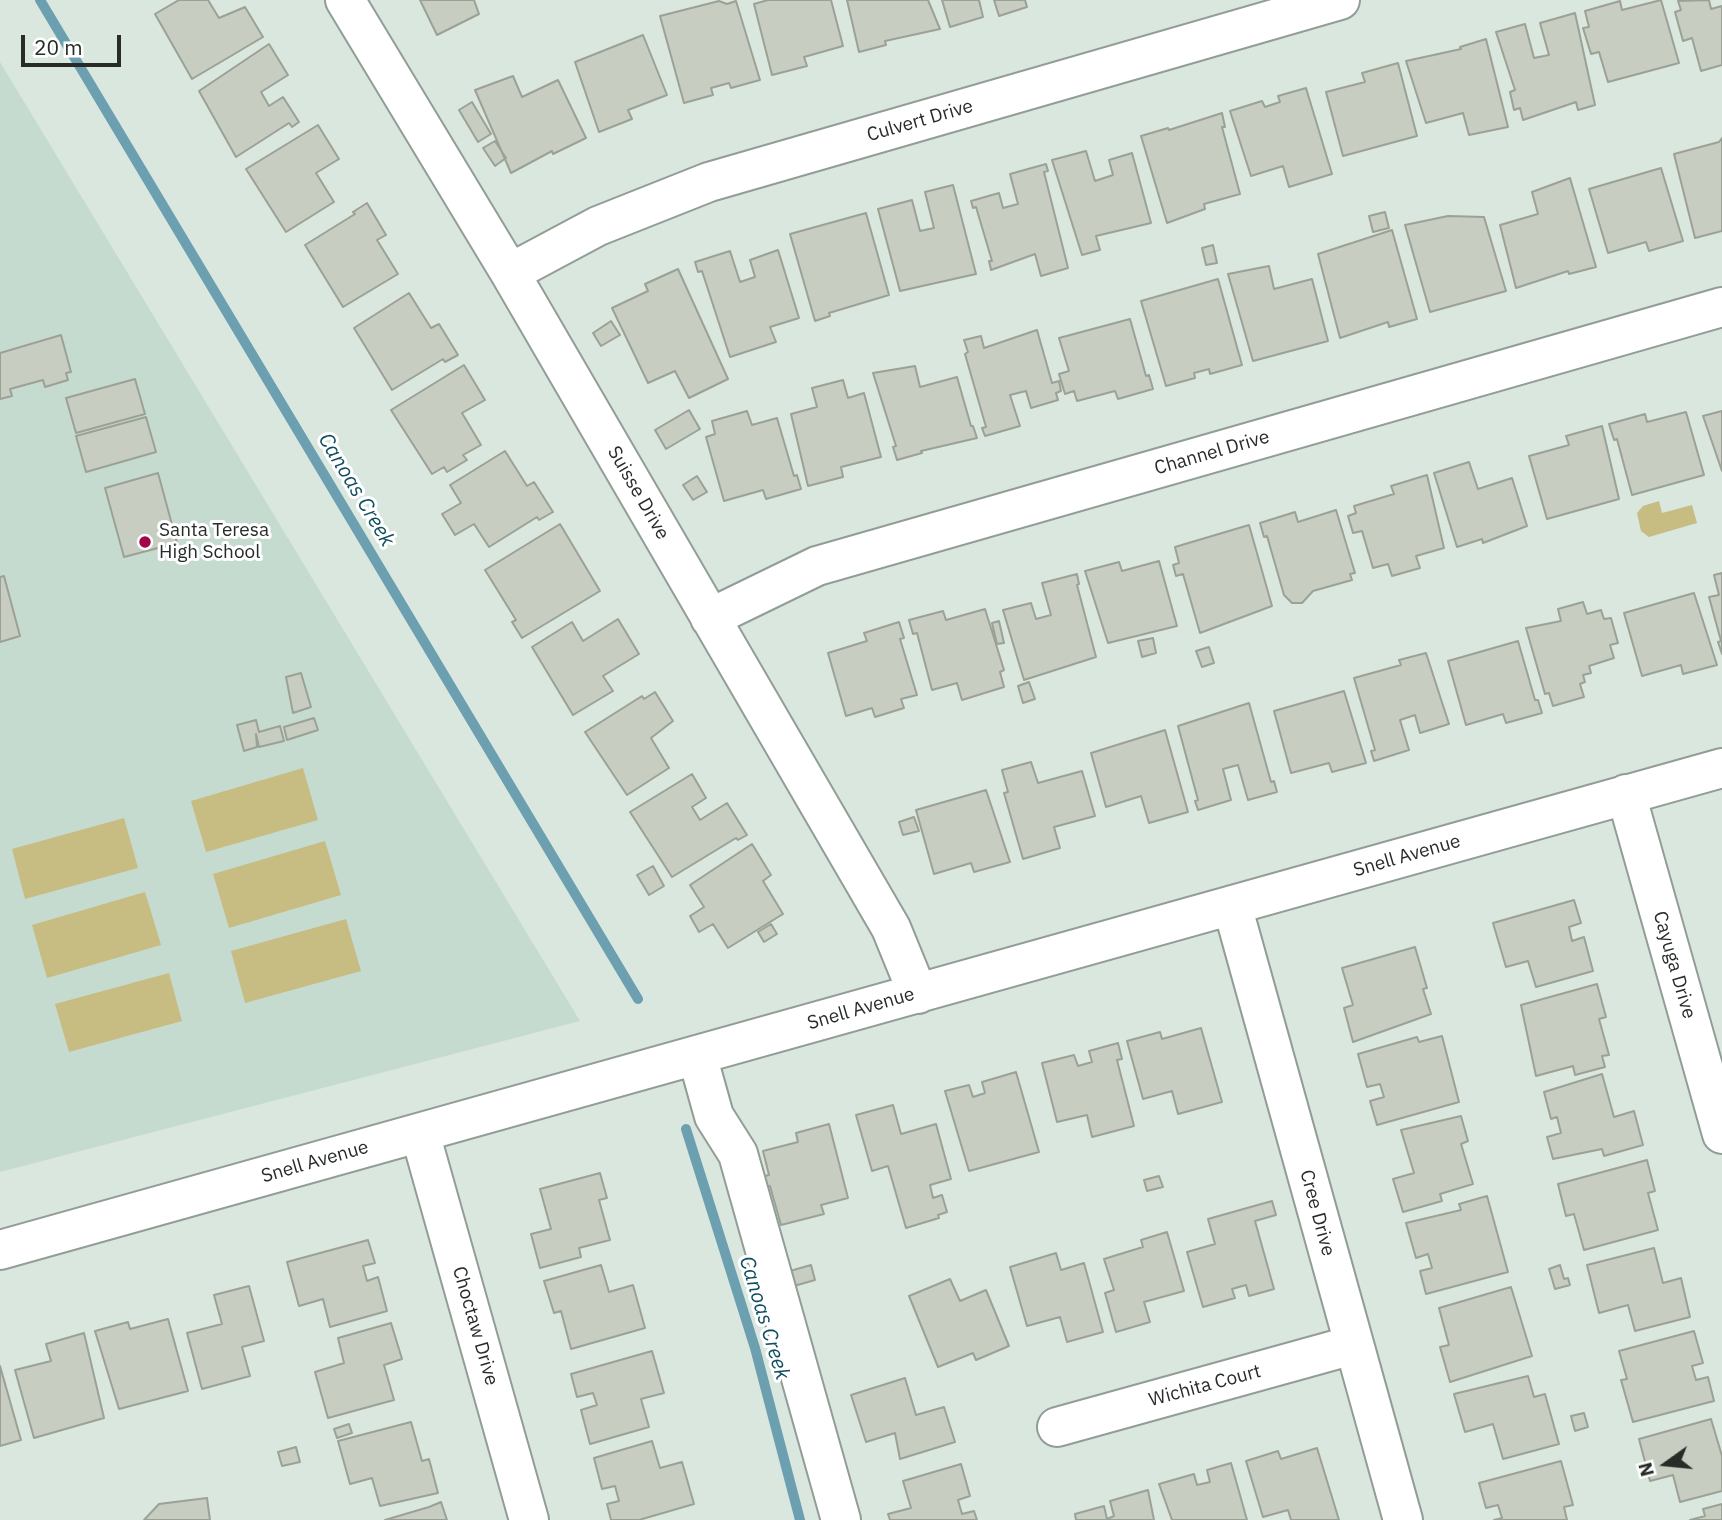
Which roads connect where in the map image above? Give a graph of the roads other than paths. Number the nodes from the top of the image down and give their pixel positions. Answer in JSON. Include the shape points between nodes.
{"nodes":[{"id":1,"x":345,"y":0,"type":"edge"},
{"id":2,"x":1340,"y":0,"type":"edge"},
{"id":3,"x":510,"y":273,"type":"junction"},
{"id":4,"x":1722,"y":307,"type":"edge"},
{"id":5,"x":710,"y":618,"type":"junction"},
{"id":6,"x":1722,"y":768,"type":"edge"},
{"id":7,"x":1626,"y":794,"type":"junction"},
{"id":8,"x":1232,"y":905,"type":"junction"},
{"id":9,"x":918,"y":994,"type":"junction"},
{"id":10,"x":697,"y":1055,"type":"junction"},
{"id":11,"x":420,"y":1133,"type":"junction"},
{"id":12,"x":1722,"y":1135,"type":"edge"},
{"id":13,"x":0,"y":1250,"type":"edge"},
{"id":14,"x":1353,"y":1345,"type":"junction"},
{"id":15,"x":1058,"y":1426,"type":"dead end"},
{"id":16,"x":529,"y":1520,"type":"edge"},
{"id":17,"x":841,"y":1520,"type":"edge"},
{"id":18,"x":1403,"y":1520,"type":"edge"}],
"edges":[{"from":1,"to":3,"type":"street","name":"Suisse Drive"},
{"from":2,"to":3,"type":"street","name":"Culvert Drive","via":[[709,182],[598,226]]},
{"from":3,"to":5,"type":"street","name":"Suisse Drive"},
{"from":4,"to":5,"type":"street","name":"Channel Drive","via":[[817,566]]},
{"from":5,"to":9,"type":"street","name":"Suisse Drive","via":[[891,928]]},
{"from":6,"to":7,"type":"street","name":"Snell Avenue"},
{"from":7,"to":8,"type":"street","name":"Snell Avenue"},
{"from":7,"to":12,"type":"street","name":"Cayuga Drive"},
{"from":8,"to":9,"type":"street","name":"Snell Avenue"},
{"from":8,"to":14,"type":"street","name":"Cree Drive"},
{"from":9,"to":10,"type":"street","name":"Snell Avenue"},
{"from":10,"to":11,"type":"street","name":"Snell Avenue"},
{"from":10,"to":17,"type":"street","via":[[714,1116],[738,1154]]},
{"from":11,"to":13,"type":"street","name":"Snell Avenue"},
{"from":11,"to":16,"type":"street","name":"Choctaw Drive"},
{"from":14,"to":15,"type":"street","name":"Wichita Court"},
{"from":14,"to":18,"type":"street","name":"Cree Drive"}]}
